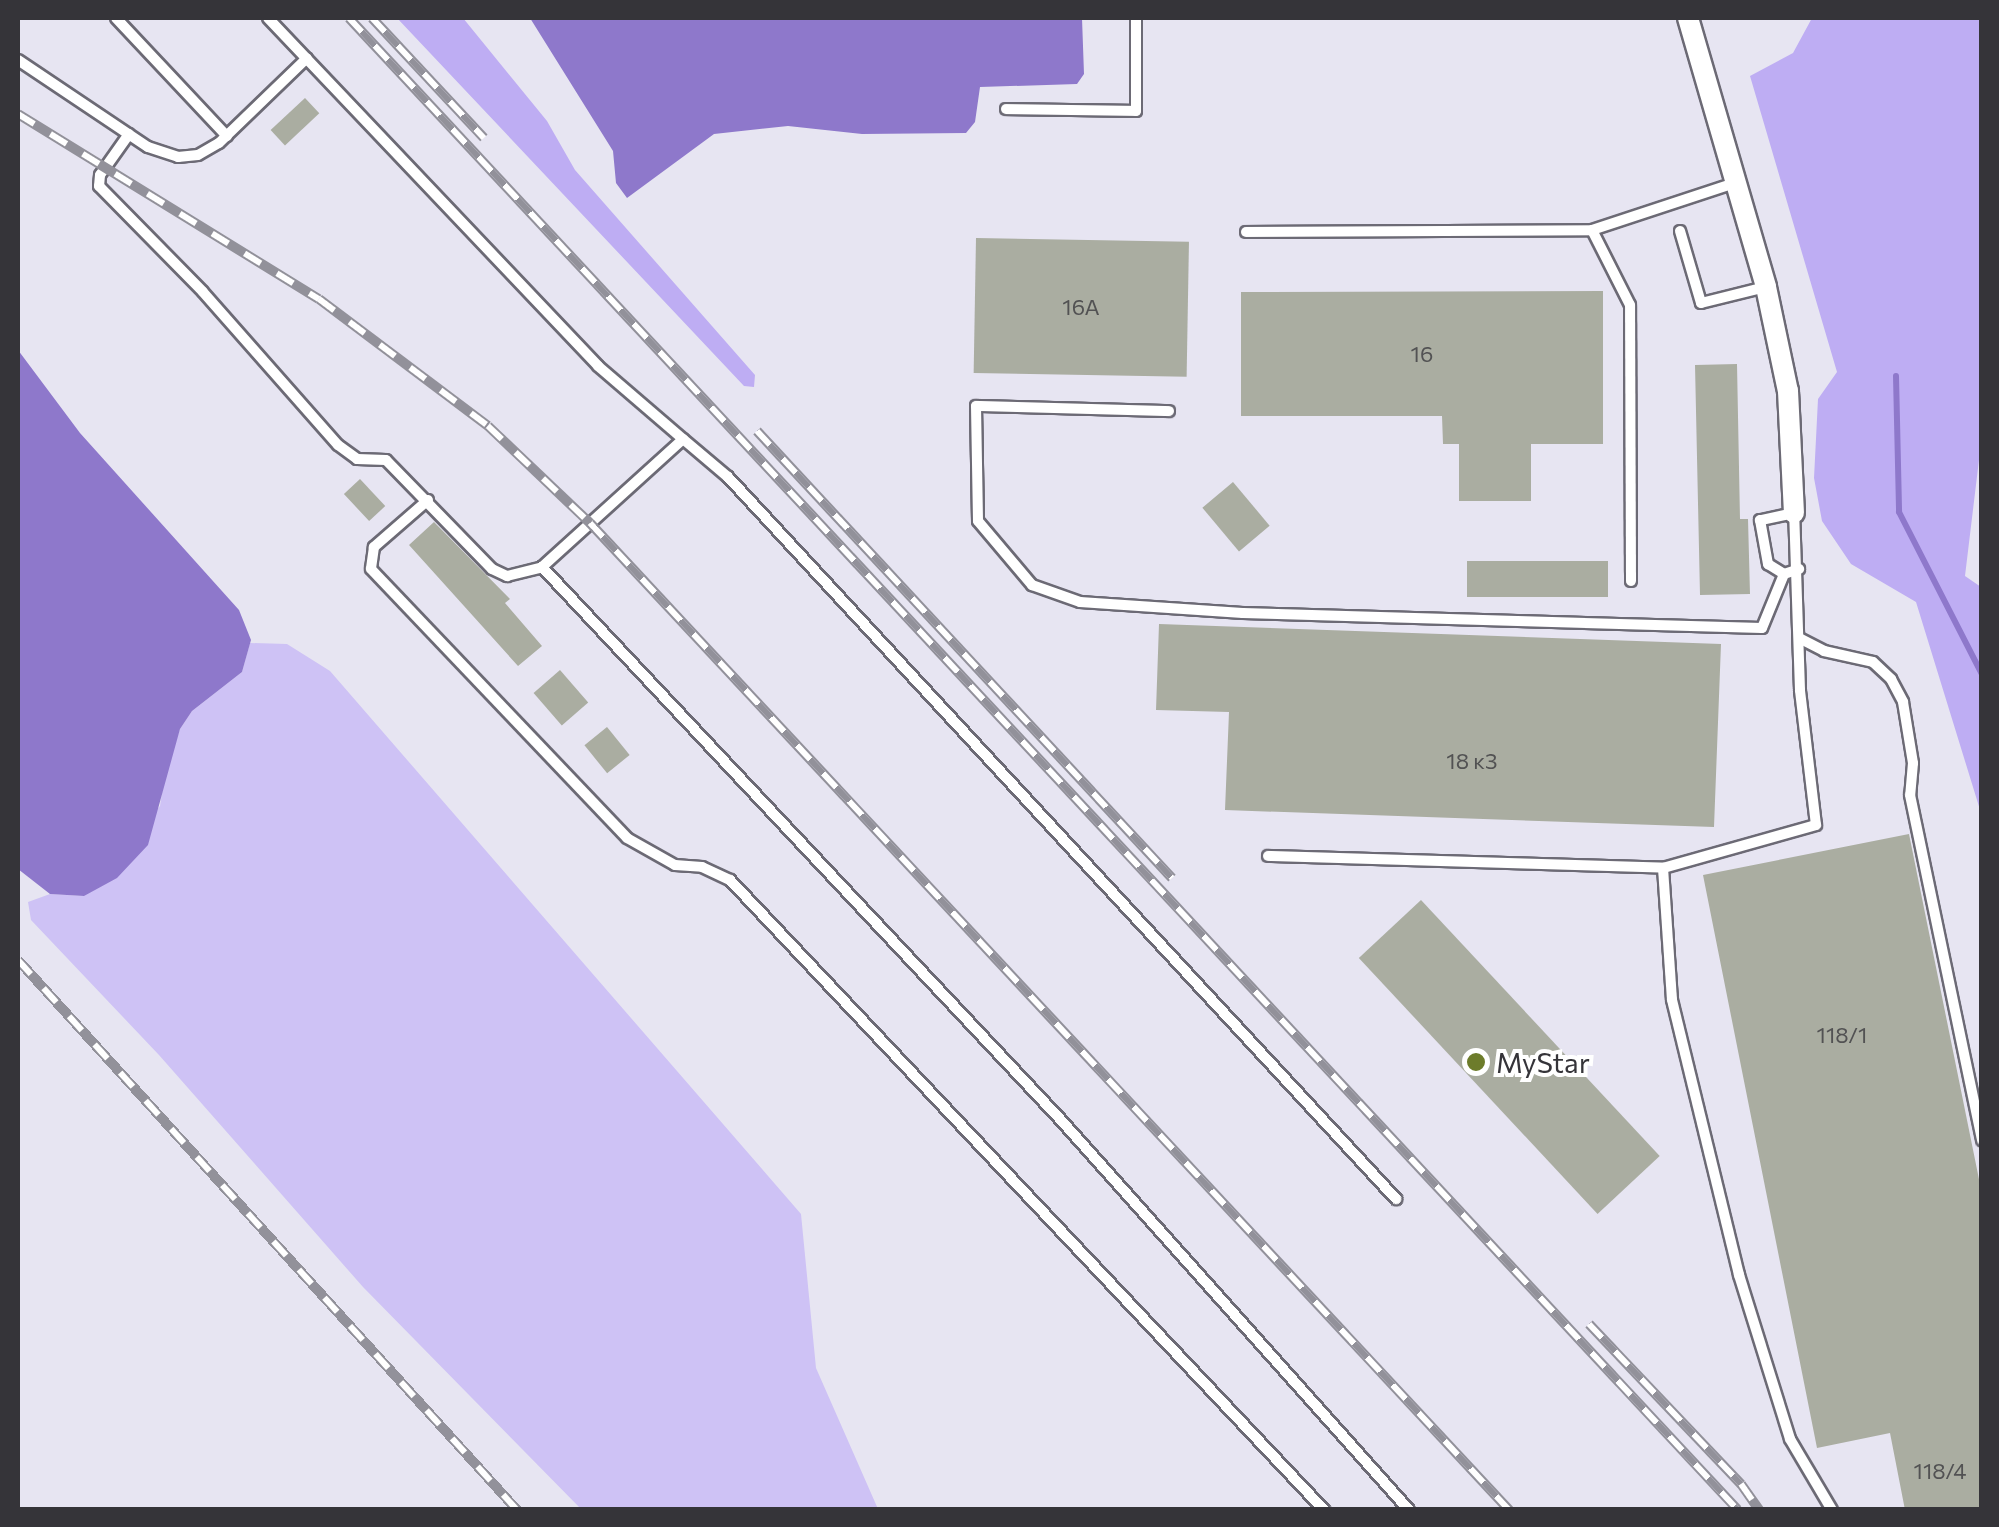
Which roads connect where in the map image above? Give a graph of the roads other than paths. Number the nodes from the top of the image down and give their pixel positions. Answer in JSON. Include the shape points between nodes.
{"nodes":[{"id":1,"x":116,"y":18,"type":"edge"},
{"id":2,"x":268,"y":18,"type":"edge"},
{"id":3,"x":1136,"y":18,"type":"edge"},
{"id":4,"x":1688,"y":18,"type":"edge"},
{"id":5,"x":308,"y":58,"type":"junction"},
{"id":6,"x":18,"y":60,"type":"edge"},
{"id":7,"x":1006,"y":109,"type":"dead end"},
{"id":8,"x":128,"y":134,"type":"junction"},
{"id":9,"x":228,"y":136,"type":"junction"},
{"id":10,"x":1736,"y":183,"type":"junction"},
{"id":11,"x":1592,"y":230,"type":"junction"},
{"id":12,"x":1246,"y":232,"type":"dead end"},
{"id":13,"x":1680,"y":232,"type":"dead end"},
{"id":14,"x":1766,"y":286,"type":"junction"},
{"id":15,"x":1170,"y":411,"type":"dead end"},
{"id":16,"x":683,"y":439,"type":"junction"},
{"id":17,"x":428,"y":500,"type":"junction"},
{"id":18,"x":1794,"y":514,"type":"junction"},
{"id":19,"x":542,"y":567,"type":"junction"},
{"id":20,"x":1799,"y":569,"type":"junction"},
{"id":21,"x":1784,"y":574,"type":"junction"},
{"id":22,"x":1631,"y":581,"type":"dead end"},
{"id":23,"x":1799,"y":638,"type":"junction"},
{"id":24,"x":1268,"y":856,"type":"dead end"},
{"id":25,"x":1662,"y":868,"type":"junction"},
{"id":26,"x":1982,"y":1141,"type":"edge"},
{"id":27,"x":1396,"y":1199,"type":"dead end"},
{"id":28,"x":1324,"y":1510,"type":"edge"},
{"id":29,"x":1409,"y":1510,"type":"edge"},
{"id":30,"x":1832,"y":1510,"type":"edge"}],
"edges":[{"from":1,"to":9,"type":"lane"},
{"from":2,"to":5,"type":"lane"},
{"from":3,"to":7,"type":"lane","via":[[1136,110]]},
{"from":4,"to":10,"type":"street"},
{"from":5,"to":9,"type":"lane"},
{"from":5,"to":16,"type":"lane","via":[[598,366]]},
{"from":6,"to":8,"type":"lane"},
{"from":8,"to":9,"type":"lane","via":[[178,157],[198,155]]},
{"from":8,"to":17,"type":"lane","via":[[99,186],[338,445],[358,459],[386,460]]},
{"from":10,"to":11,"type":"lane"},
{"from":10,"to":14,"type":"street"},
{"from":11,"to":12,"type":"lane"},
{"from":11,"to":22,"type":"lane","via":[[1630,305]]},
{"from":13,"to":14,"type":"lane","via":[[1701,303]]},
{"from":14,"to":18,"type":"street","via":[[1788,391]]},
{"from":15,"to":21,"type":"lane","via":[[976,406],[978,521],[1032,585],[1080,602],[1225,612],[1762,628]]},
{"from":16,"to":19,"type":"lane"},
{"from":16,"to":27,"type":"lane","via":[[728,477]]},
{"from":17,"to":19,"type":"lane","via":[[492,568],[507,576]]},
{"from":17,"to":28,"type":"lane","via":[[374,547],[371,568],[627,838],[676,866],[702,867],[730,880]]},
{"from":18,"to":20,"type":"lane"},
{"from":18,"to":21,"type":"lane","via":[[1760,520],[1768,564]]},
{"from":19,"to":29,"type":"lane","via":[[1060,1119]]},
{"from":20,"to":21,"type":"lane"},
{"from":20,"to":23,"type":"lane"},
{"from":23,"to":25,"type":"lane","via":[[1816,826]]},
{"from":23,"to":26,"type":"lane","via":[[1874,662],[1902,702],[1913,763],[1910,796]]},
{"from":24,"to":25,"type":"lane"},
{"from":25,"to":30,"type":"lane","via":[[1672,1000],[1739,1275],[1790,1440]]}]}
